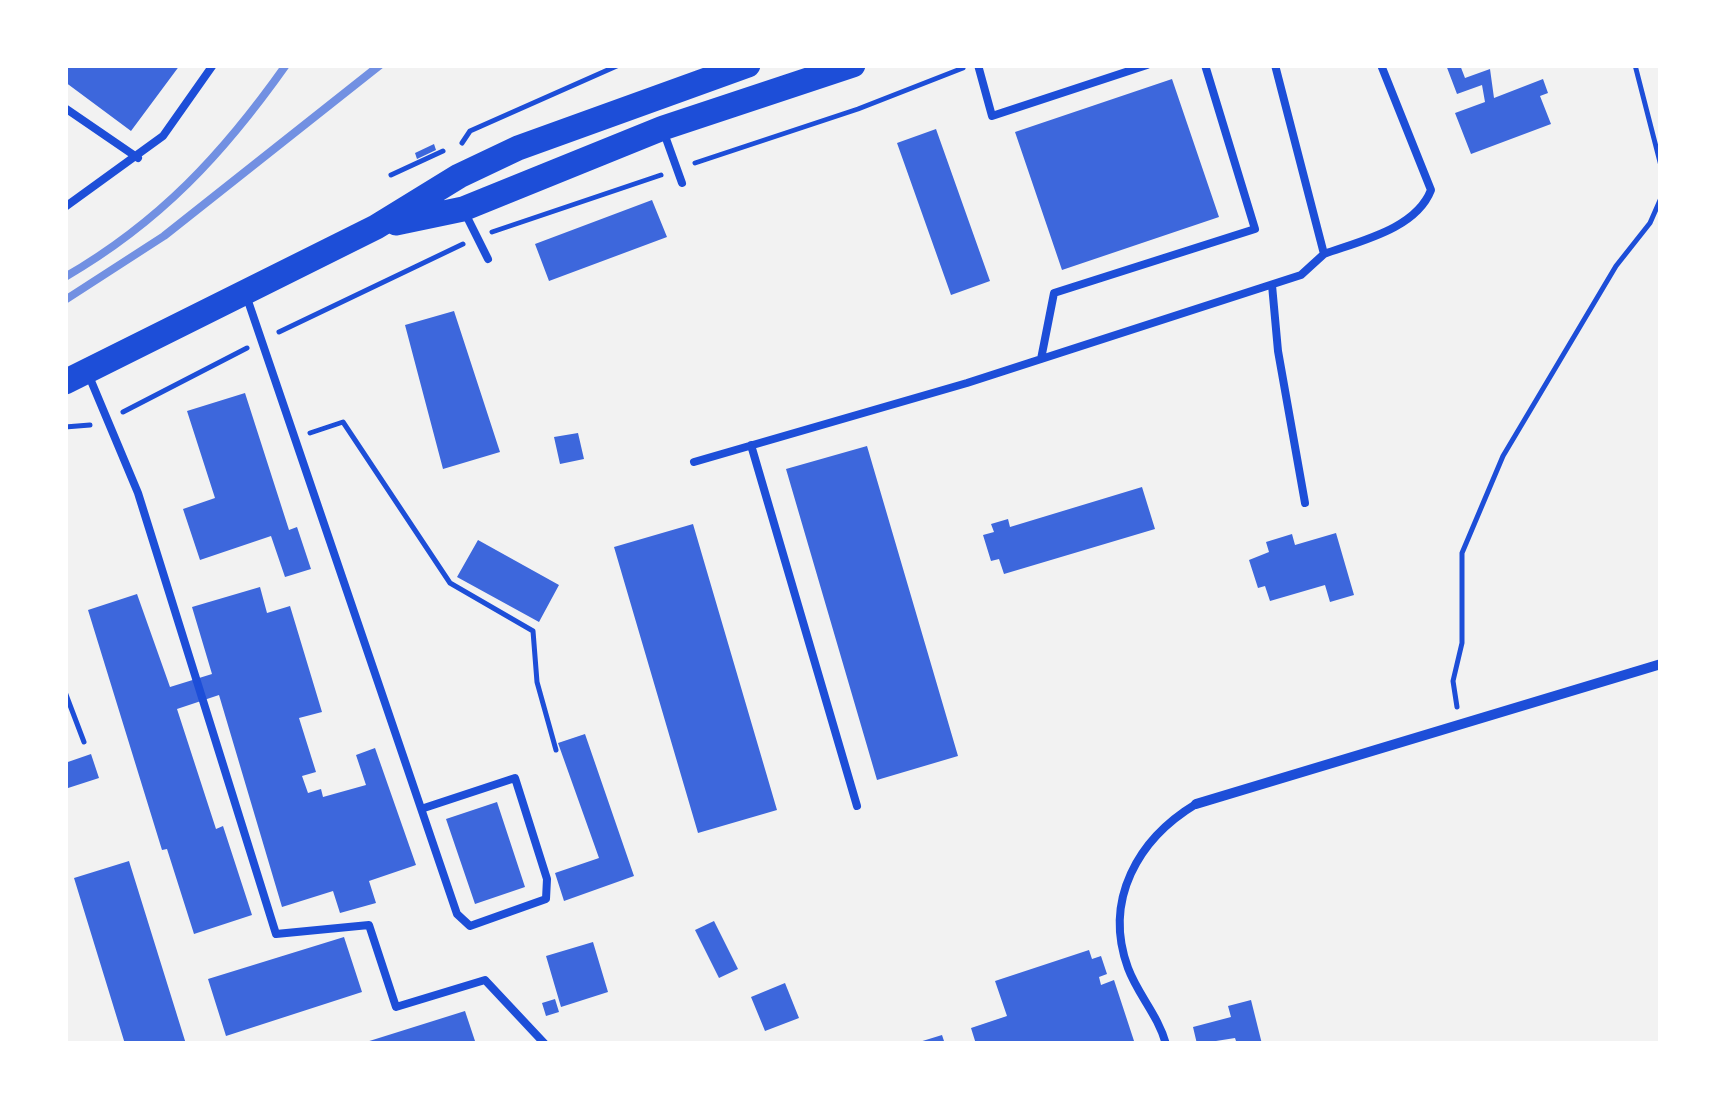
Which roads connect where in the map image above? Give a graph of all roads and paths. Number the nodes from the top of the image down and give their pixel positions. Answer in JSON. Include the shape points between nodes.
{"nodes":[{"id":1,"x":213,"y":65,"type":"edge"},
{"id":2,"x":619,"y":65,"type":"edge"},
{"id":3,"x":748,"y":65,"type":"edge"},
{"id":4,"x":854,"y":65,"type":"edge"},
{"id":5,"x":970,"y":65,"type":"edge"},
{"id":6,"x":978,"y":65,"type":"edge"},
{"id":7,"x":1146,"y":65,"type":"edge"},
{"id":8,"x":1205,"y":65,"type":"edge"},
{"id":9,"x":1274,"y":65,"type":"edge"},
{"id":10,"x":1382,"y":65,"type":"edge"},
{"id":11,"x":1635,"y":65,"type":"edge"},
{"id":12,"x":65,"y":108,"type":"edge"},
{"id":13,"x":663,"y":128,"type":"junction"},
{"id":14,"x":138,"y":158,"type":"junction"},
{"id":15,"x":1661,"y":166,"type":"edge"},
{"id":16,"x":678,"y":170,"type":"junction"},
{"id":17,"x":391,"y":175,"type":"dead end"},
{"id":18,"x":682,"y":183,"type":"dead end"},
{"id":19,"x":1661,"y":198,"type":"edge"},
{"id":20,"x":65,"y":207,"type":"edge"},
{"id":21,"x":464,"y":209,"type":"junction"},
{"id":22,"x":376,"y":228,"type":"junction"},
{"id":23,"x":477,"y":238,"type":"junction"},
{"id":24,"x":1324,"y":254,"type":"junction"},
{"id":25,"x":488,"y":259,"type":"dead end"},
{"id":26,"x":1272,"y":285,"type":"junction"},
{"id":27,"x":244,"y":292,"type":"junction"},
{"id":28,"x":262,"y":340,"type":"junction"},
{"id":29,"x":1041,"y":359,"type":"junction"},
{"id":30,"x":76,"y":377,"type":"edge"},
{"id":31,"x":109,"y":419,"type":"junction"},
{"id":32,"x":65,"y":427,"type":"edge"},
{"id":33,"x":295,"y":438,"type":"junction"},
{"id":34,"x":751,"y":445,"type":"junction"},
{"id":35,"x":694,"y":462,"type":"dead end"},
{"id":36,"x":1305,"y":503,"type":"dead end"},
{"id":37,"x":1661,"y":664,"type":"edge"},
{"id":38,"x":65,"y":692,"type":"edge"},
{"id":39,"x":1460,"y":725,"type":"junction"},
{"id":40,"x":84,"y":742,"type":"dead end"},
{"id":41,"x":556,"y":750,"type":"dead end"},
{"id":42,"x":1196,"y":804,"type":"joint"},
{"id":43,"x":857,"y":806,"type":"dead end"},
{"id":44,"x":424,"y":808,"type":"junction"},
{"id":45,"x":545,"y":1044,"type":"edge"},
{"id":46,"x":1166,"y":1044,"type":"edge"}],
"edges":[{"from":1,"to":14,"type":"lane","via":[[163,136]]},
{"from":2,"to":17,"type":"path"},
{"from":3,"to":22,"type":"main road","via":[[518,148]]},
{"from":4,"to":13,"type":"main road"},
{"from":5,"to":16,"type":"path"},
{"from":6,"to":7,"type":"lane","via":[[992,116]]},
{"from":8,"to":29,"type":"lane","via":[[1255,230],[1054,293]]},
{"from":9,"to":24,"type":"lane"},
{"from":10,"to":24,"type":"lane","via":[[1430,190],[1425,204],[1398,225]]},
{"from":11,"to":15,"type":"path"},
{"from":12,"to":14,"type":"lane"},
{"from":13,"to":16,"type":"lane"},
{"from":13,"to":21,"type":"main road"},
{"from":14,"to":20,"type":"lane"},
{"from":16,"to":18,"type":"lane"},
{"from":16,"to":23,"type":"path"},
{"from":19,"to":39,"type":"path","via":[[1503,456],[1462,553],[1462,643],[1453,682]]},
{"from":21,"to":22,"type":"main road"},
{"from":21,"to":23,"type":"lane"},
{"from":22,"to":27,"type":"main road"},
{"from":23,"to":25,"type":"lane"},
{"from":23,"to":28,"type":"path"},
{"from":24,"to":26,"type":"lane","via":[[1302,275]]},
{"from":26,"to":29,"type":"lane"},
{"from":26,"to":36,"type":"lane"},
{"from":27,"to":28,"type":"lane"},
{"from":27,"to":30,"type":"main road"},
{"from":28,"to":31,"type":"path"},
{"from":28,"to":33,"type":"lane"},
{"from":29,"to":34,"type":"lane"},
{"from":30,"to":31,"type":"lane"},
{"from":31,"to":32,"type":"path"},
{"from":31,"to":45,"type":"lane","via":[[276,934],[369,924],[396,1007],[485,980]]},
{"from":33,"to":41,"type":"path","via":[[343,422],[450,583],[534,631],[537,682]]},
{"from":33,"to":44,"type":"lane"},
{"from":34,"to":35,"type":"lane"},
{"from":34,"to":43,"type":"lane"},
{"from":37,"to":39,"type":"street"},
{"from":38,"to":40,"type":"path"},
{"from":39,"to":42,"type":"street"},
{"from":42,"to":46,"type":"lane","via":[[1172,818],[1139,855],[1118,906],[1128,969]]},
{"from":44,"to":44,"type":"lane","via":[[515,778],[548,879],[546,899],[470,926],[462,921]]}]}
